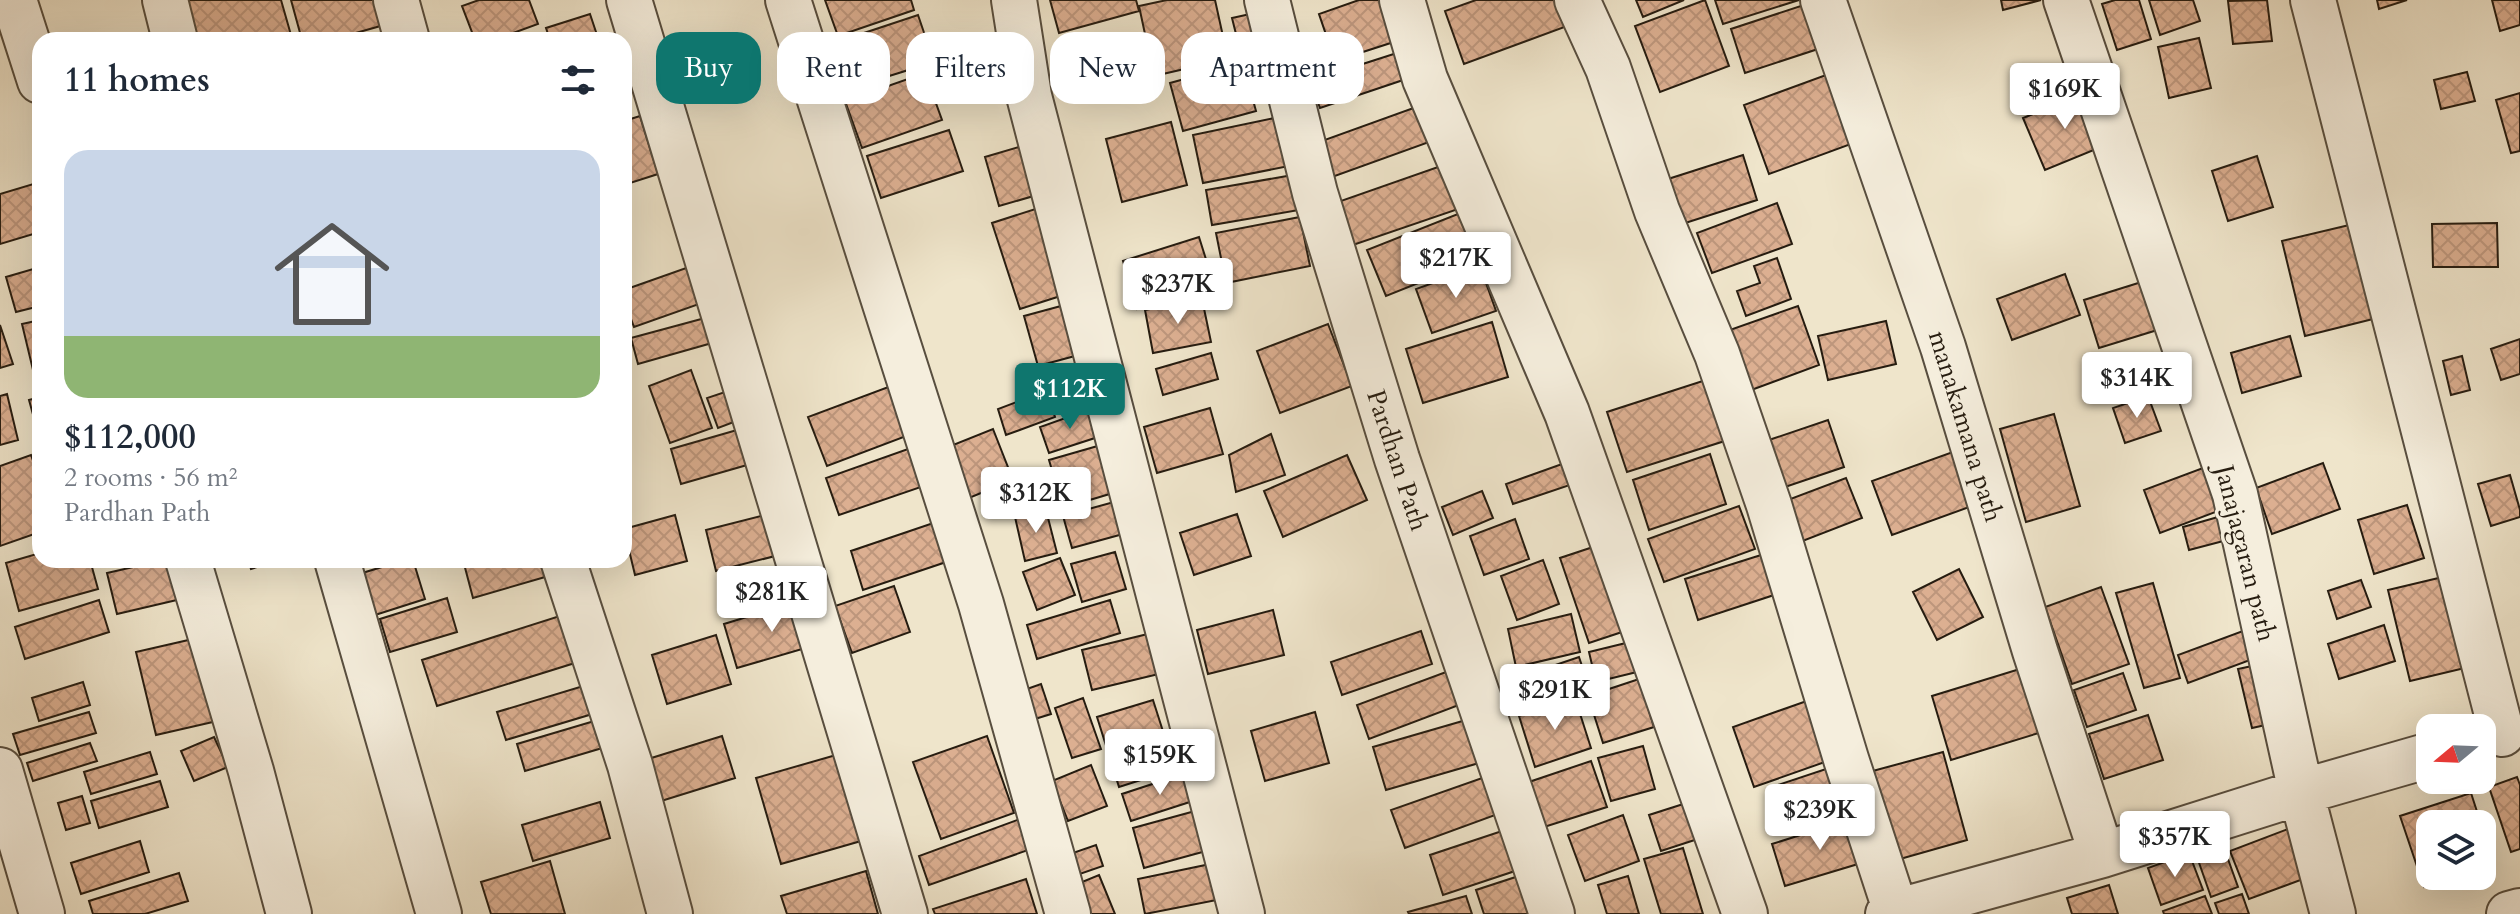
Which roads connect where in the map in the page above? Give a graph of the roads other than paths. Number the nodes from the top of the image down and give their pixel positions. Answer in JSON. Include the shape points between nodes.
{"nodes":[{"id":1,"x":14,"y":0,"type":"edge"},
{"id":2,"x":165,"y":0,"type":"edge"},
{"id":3,"x":396,"y":0,"type":"edge"},
{"id":4,"x":629,"y":0,"type":"edge"},
{"id":5,"x":788,"y":0,"type":"edge"},
{"id":6,"x":1014,"y":0,"type":"edge"},
{"id":7,"x":1267,"y":0,"type":"edge"},
{"id":8,"x":1402,"y":0,"type":"edge"},
{"id":9,"x":1577,"y":0,"type":"edge"},
{"id":10,"x":1823,"y":0,"type":"edge"},
{"id":11,"x":2066,"y":0,"type":"edge"},
{"id":12,"x":2313,"y":0,"type":"edge"},
{"id":13,"x":173,"y":32,"type":"edge"},
{"id":14,"x":405,"y":32,"type":"edge"},
{"id":15,"x":32,"y":56,"type":"edge"},
{"id":16,"x":190,"y":568,"type":"edge"},
{"id":17,"x":339,"y":568,"type":"edge"},
{"id":18,"x":566,"y":568,"type":"edge"},
{"id":19,"x":2501,"y":735,"type":"edge"},
{"id":20,"x":2416,"y":759,"type":"edge"},
{"id":21,"x":0,"y":770,"type":"edge"},
{"id":22,"x":2301,"y":792,"type":"junction"},
{"id":23,"x":2102,"y":855,"type":"junction"},
{"id":24,"x":2520,"y":911,"type":"edge"},
{"id":25,"x":1892,"y":913,"type":"edge"},
{"id":26,"x":42,"y":914,"type":"edge"},
{"id":27,"x":289,"y":914,"type":"edge"},
{"id":28,"x":439,"y":914,"type":"edge"},
{"id":29,"x":670,"y":914,"type":"edge"},
{"id":30,"x":905,"y":914,"type":"edge"},
{"id":31,"x":1068,"y":914,"type":"edge"},
{"id":32,"x":1242,"y":914,"type":"edge"},
{"id":33,"x":1552,"y":914,"type":"edge"},
{"id":34,"x":1745,"y":914,"type":"edge"},
{"id":35,"x":2333,"y":914,"type":"edge"},
{"id":36,"x":2509,"y":914,"type":"edge"}],
"edges":[{"from":1,"to":15,"type":"street"},
{"from":2,"to":13,"type":"street"},
{"from":3,"to":14,"type":"street"},
{"from":4,"to":30,"type":"street"},
{"from":5,"to":31,"type":"street","via":[[981,604]]},
{"from":6,"to":32,"type":"street","via":[[1029,96]]},
{"from":7,"to":33,"type":"street","name":"Pardhan Path","via":[[1315,193],[1397,459]]},
{"from":8,"to":34,"type":"street","via":[[1425,79],[1567,413]]},
{"from":9,"to":25,"type":"street","via":[[1608,68],[1769,505]]},
{"from":10,"to":23,"type":"street","name":"manakamana path","via":[[1943,347]]},
{"from":11,"to":22,"type":"street","name":"Janajagaran path","via":[[2235,494]]},
{"from":12,"to":19,"type":"street"},
{"from":16,"to":27,"type":"street"},
{"from":17,"to":28,"type":"street"},
{"from":18,"to":29,"type":"street","via":[[630,765]]},
{"from":20,"to":22,"type":"street"},
{"from":21,"to":26,"type":"street"},
{"from":22,"to":23,"type":"street"},
{"from":22,"to":35,"type":"street","name":"Janajagaran path"},
{"from":23,"to":25,"type":"street"},
{"from":24,"to":36,"type":"street"}]}
